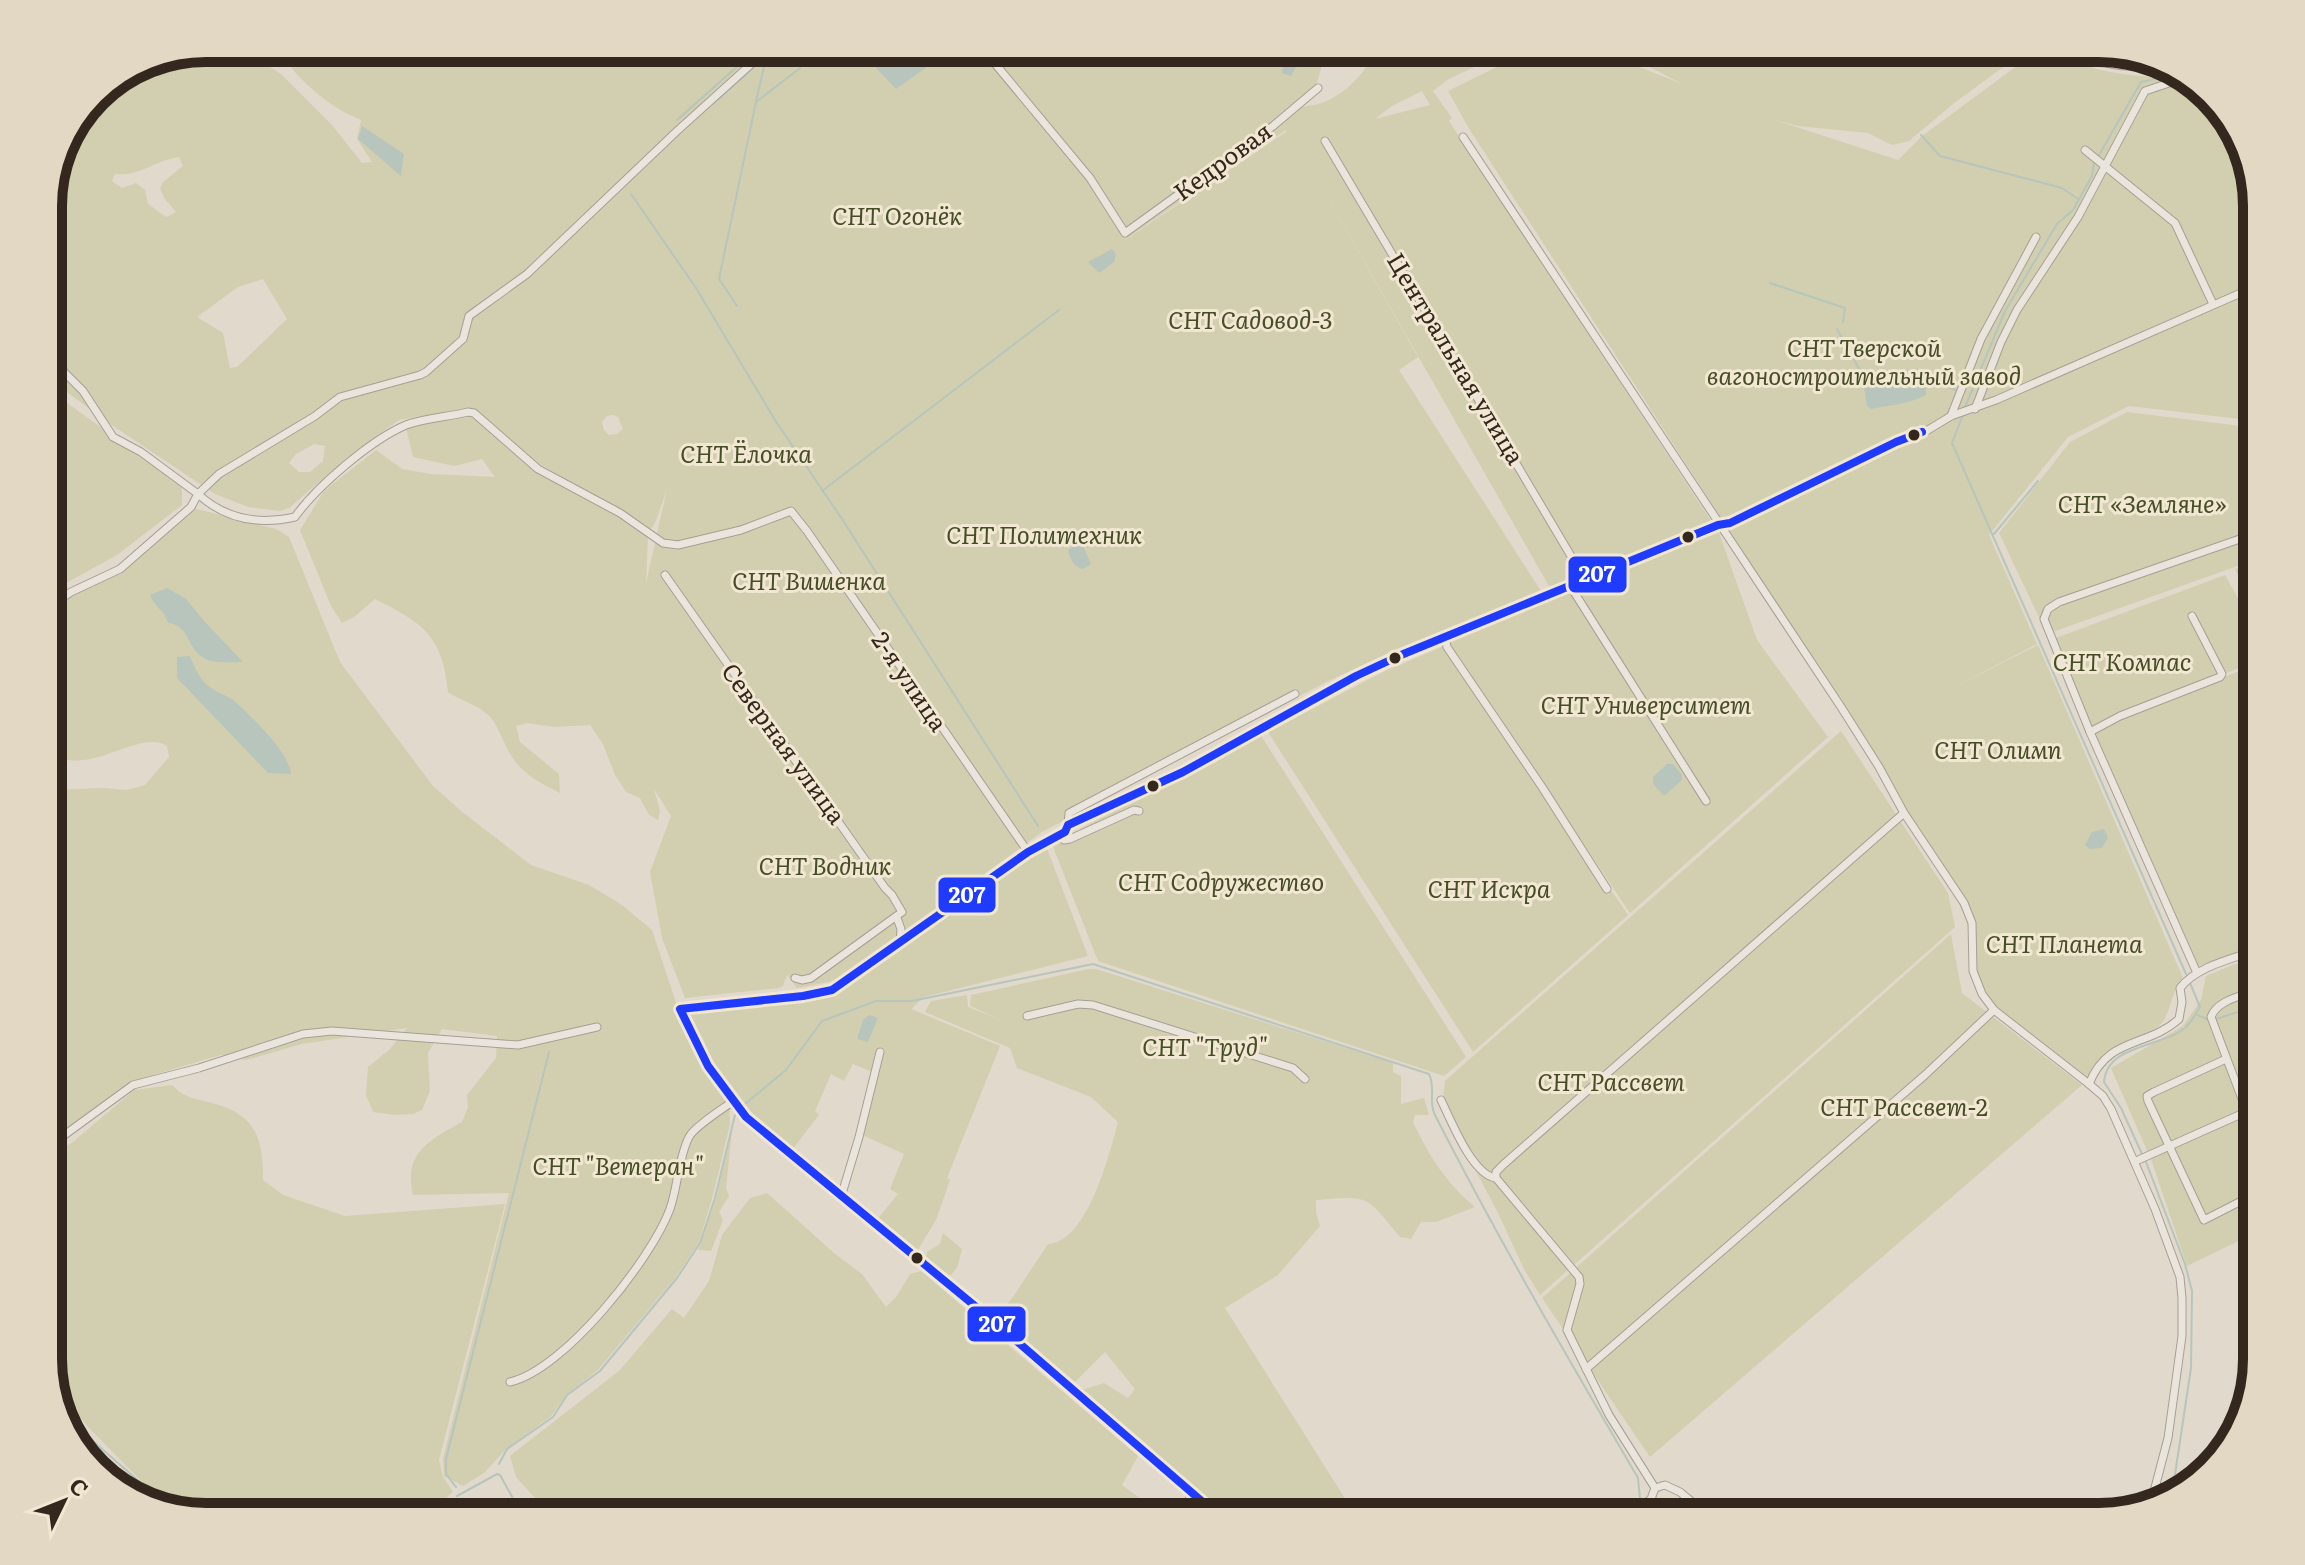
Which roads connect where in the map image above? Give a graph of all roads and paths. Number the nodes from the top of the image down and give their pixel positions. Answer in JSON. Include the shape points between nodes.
{"nodes":[{"id":1,"x":753,"y":62,"type":"edge"},
{"id":2,"x":994,"y":62,"type":"edge"},
{"id":3,"x":2107,"y":62,"type":"edge"},
{"id":4,"x":2129,"y":65,"type":"edge"},
{"id":5,"x":2172,"y":82,"type":"edge"},
{"id":6,"x":1318,"y":88,"type":"dead end"},
{"id":7,"x":1463,"y":137,"type":"dead end"},
{"id":8,"x":1325,"y":141,"type":"dead end"},
{"id":9,"x":2085,"y":150,"type":"dead end"},
{"id":10,"x":2104,"y":167,"type":"junction"},
{"id":11,"x":2036,"y":237,"type":"dead end"},
{"id":12,"x":2243,"y":292,"type":"edge"},
{"id":13,"x":2213,"y":304,"type":"junction"},
{"id":14,"x":62,"y":370,"type":"edge"},
{"id":15,"x":1975,"y":409,"type":"junction"},
{"id":16,"x":1951,"y":416,"type":"junction"},
{"id":17,"x":198,"y":494,"type":"junction"},
{"id":18,"x":191,"y":507,"type":"junction"},
{"id":19,"x":214,"y":508,"type":"junction"},
{"id":20,"x":1718,"y":525,"type":"junction"},
{"id":21,"x":2243,"y":538,"type":"edge"},
{"id":22,"x":665,"y":575,"type":"dead end"},
{"id":23,"x":1584,"y":578,"type":"junction"},
{"id":24,"x":1569,"y":584,"type":"junction"},
{"id":25,"x":62,"y":598,"type":"edge"},
{"id":26,"x":2192,"y":616,"type":"dead end"},
{"id":27,"x":1445,"y":636,"type":"junction"},
{"id":28,"x":1295,"y":694,"type":"dead end"},
{"id":29,"x":2090,"y":732,"type":"junction"},
{"id":30,"x":1706,"y":801,"type":"dead end"},
{"id":31,"x":1139,"y":811,"type":"dead end"},
{"id":32,"x":1904,"y":813,"type":"junction"},
{"id":33,"x":1068,"y":825,"type":"junction"},
{"id":34,"x":1061,"y":834,"type":"junction"},
{"id":35,"x":1028,"y":852,"type":"junction"},
{"id":36,"x":1607,"y":889,"type":"dead end"},
{"id":37,"x":899,"y":915,"type":"junction"},
{"id":38,"x":900,"y":943,"type":"junction"},
{"id":39,"x":2243,"y":955,"type":"edge"},
{"id":40,"x":2197,"y":973,"type":"junction"},
{"id":41,"x":795,"y":978,"type":"dead end"},
{"id":42,"x":2243,"y":996,"type":"edge"},
{"id":43,"x":1994,"y":1010,"type":"junction"},
{"id":44,"x":1027,"y":1016,"type":"dead end"},
{"id":45,"x":597,"y":1027,"type":"dead end"},
{"id":46,"x":880,"y":1052,"type":"dead end"},
{"id":47,"x":2226,"y":1059,"type":"junction"},
{"id":48,"x":1305,"y":1079,"type":"dead end"},
{"id":49,"x":2089,"y":1084,"type":"junction"},
{"id":50,"x":1441,"y":1100,"type":"dead end"},
{"id":51,"x":732,"y":1102,"type":"junction"},
{"id":52,"x":2243,"y":1102,"type":"edge"},
{"id":53,"x":2243,"y":1114,"type":"edge"},
{"id":54,"x":62,"y":1137,"type":"edge"},
{"id":55,"x":2168,"y":1147,"type":"junction"},
{"id":56,"x":2136,"y":1161,"type":"junction"},
{"id":57,"x":1496,"y":1178,"type":"junction"},
{"id":58,"x":841,"y":1197,"type":"junction"},
{"id":59,"x":2243,"y":1200,"type":"edge"},
{"id":60,"x":1586,"y":1369,"type":"junction"},
{"id":61,"x":510,"y":1382,"type":"dead end"},
{"id":62,"x":1655,"y":1488,"type":"junction"},
{"id":63,"x":2154,"y":1492,"type":"edge"},
{"id":64,"x":1191,"y":1495,"type":"junction"},
{"id":65,"x":1188,"y":1503,"type":"edge"},
{"id":66,"x":1202,"y":1503,"type":"edge"},
{"id":67,"x":1646,"y":1503,"type":"edge"},
{"id":68,"x":1693,"y":1503,"type":"edge"}],
"edges":[{"from":1,"to":17,"type":"street","via":[[527,274],[469,316],[463,339],[426,372],[340,397],[219,474]]},
{"from":2,"to":6,"type":"street","name":"Кедровая","via":[[1090,178],[1126,232]]},
{"from":3,"to":4,"type":"street"},
{"from":5,"to":10,"type":"street","via":[[2145,91]]},
{"from":7,"to":20,"type":"street"},
{"from":8,"to":23,"type":"street","name":"Центральная улица"},
{"from":9,"to":10,"type":"street"},
{"from":10,"to":13,"type":"street","via":[[2175,223]]},
{"from":10,"to":15,"type":"street","via":[[2017,310]]},
{"from":11,"to":16,"type":"street","via":[[1981,339]]},
{"from":12,"to":13,"type":"street"},
{"from":13,"to":15,"type":"street"},
{"from":14,"to":17,"type":"street","via":[[113,437]]},
{"from":15,"to":16,"type":"street"},
{"from":16,"to":20,"type":"street"},
{"from":17,"to":18,"type":"street"},
{"from":17,"to":19,"type":"street"},
{"from":18,"to":19,"type":"street"},
{"from":18,"to":25,"type":"street","via":[[120,569]]},
{"from":19,"to":35,"type":"street","name":"2-я улица","via":[[255,521],[295,517],[309,498],[384,438],[408,424],[468,412],[538,469],[663,543],[678,545],[741,530],[791,511]]},
{"from":20,"to":23,"type":"street"},
{"from":20,"to":32,"type":"street","via":[[1841,707]]},
{"from":21,"to":29,"type":"street","via":[[2048,609],[2044,619]]},
{"from":22,"to":37,"type":"street","name":"Северная улица","via":[[892,895]]},
{"from":23,"to":24,"type":"street"},
{"from":24,"to":27,"type":"street"},
{"from":24,"to":30,"type":"street"},
{"from":26,"to":29,"type":"street","via":[[2220,677]]},
{"from":27,"to":33,"type":"street","via":[[1356,676],[1183,772]]},
{"from":27,"to":36,"type":"street","via":[[1447,647]]},
{"from":28,"to":33,"type":"street","via":[[1069,813]]},
{"from":29,"to":40,"type":"street"},
{"from":31,"to":34,"type":"street","via":[[1070,839]]},
{"from":32,"to":43,"type":"street","via":[[1964,903],[1972,923],[1973,971]]},
{"from":32,"to":57,"type":"street","via":[[1504,1164]]},
{"from":33,"to":34,"type":"street"},
{"from":34,"to":35,"type":"street"},
{"from":35,"to":38,"type":"street"},
{"from":37,"to":38,"type":"street"},
{"from":37,"to":41,"type":"street","via":[[811,978]]},
{"from":38,"to":51,"type":"street","via":[[826,992],[680,1009],[698,1050]]},
{"from":39,"to":40,"type":"street"},
{"from":40,"to":49,"type":"street","via":[[2180,988],[2179,1019],[2116,1050],[2096,1067]]},
{"from":42,"to":47,"type":"street","via":[[2215,1009],[2211,1017]]},
{"from":43,"to":49,"type":"street"},
{"from":43,"to":60,"type":"street"},
{"from":44,"to":48,"type":"street","via":[[1093,1005],[1293,1068]]},
{"from":45,"to":54,"type":"street","via":[[518,1045],[332,1031],[303,1034],[133,1085]]},
{"from":46,"to":58,"type":"street"},
{"from":47,"to":52,"type":"street"},
{"from":47,"to":55,"type":"street","via":[[2147,1096]]},
{"from":49,"to":56,"type":"street","via":[[2111,1109]]},
{"from":50,"to":57,"type":"street","via":[[1473,1161]]},
{"from":51,"to":58,"type":"street"},
{"from":51,"to":61,"type":"street","via":[[690,1134],[671,1207],[635,1270],[556,1358]]},
{"from":53,"to":55,"type":"street"},
{"from":55,"to":56,"type":"street"},
{"from":55,"to":59,"type":"street","via":[[2204,1220]]},
{"from":56,"to":63,"type":"street","via":[[2180,1277],[2183,1316],[2168,1438]]},
{"from":57,"to":60,"type":"street","via":[[1575,1271],[1580,1284],[1567,1324]]},
{"from":58,"to":64,"type":"street","via":[[998,1325]]},
{"from":60,"to":62,"type":"street"},
{"from":62,"to":67,"type":"street"},
{"from":62,"to":68,"type":"street","via":[[1665,1485]]},
{"from":64,"to":65,"type":"street"},
{"from":64,"to":66,"type":"street"}]}
